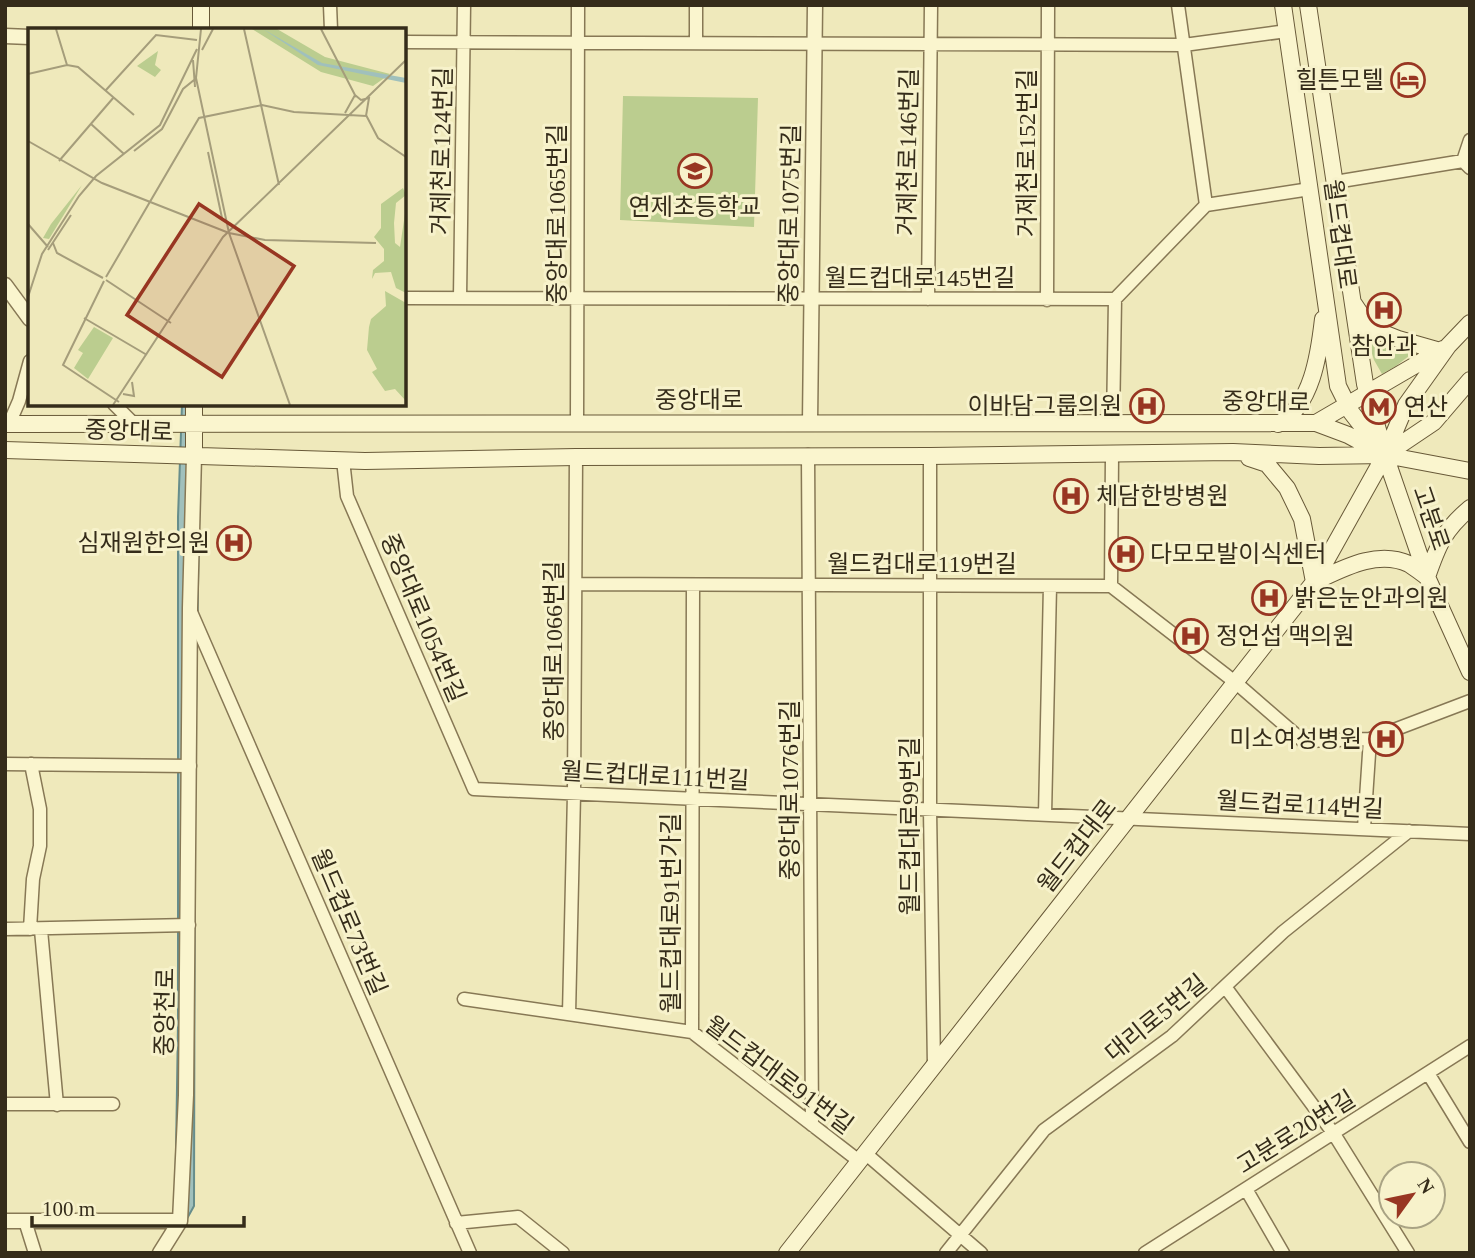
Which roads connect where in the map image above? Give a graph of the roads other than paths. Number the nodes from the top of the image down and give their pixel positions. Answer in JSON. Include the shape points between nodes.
{"nodes":[{"id":1,"x":201,"y":5,"type":"edge"},
{"id":2,"x":331,"y":5,"type":"edge"},
{"id":3,"x":464,"y":5,"type":"edge"},
{"id":4,"x":578,"y":5,"type":"edge"},
{"id":5,"x":696,"y":5,"type":"edge"},
{"id":6,"x":815,"y":5,"type":"edge"},
{"id":7,"x":931,"y":5,"type":"edge"},
{"id":8,"x":1048,"y":5,"type":"edge"},
{"id":9,"x":1178,"y":5,"type":"edge"},
{"id":10,"x":1283,"y":5,"type":"edge"},
{"id":11,"x":1308,"y":5,"type":"edge"},
{"id":12,"x":201,"y":28,"type":"edge"},
{"id":13,"x":331,"y":28,"type":"edge"},
{"id":14,"x":1287,"y":31,"type":"junction"},
{"id":15,"x":5,"y":36,"type":"edge"},
{"id":16,"x":28,"y":37,"type":"edge"},
{"id":17,"x":406,"y":42,"type":"edge"},
{"id":18,"x":465,"y":42,"type":"junction"},
{"id":19,"x":578,"y":43,"type":"junction"},
{"id":20,"x":696,"y":43,"type":"junction"},
{"id":21,"x":815,"y":44,"type":"junction"},
{"id":22,"x":930,"y":44,"type":"junction"},
{"id":23,"x":1048,"y":45,"type":"junction"},
{"id":24,"x":1184,"y":46,"type":"junction"},
{"id":25,"x":1470,"y":140,"type":"edge"},
{"id":26,"x":1466,"y":164,"type":"edge"},
{"id":27,"x":1335,"y":181,"type":"junction"},
{"id":28,"x":1310,"y":189,"type":"junction"},
{"id":29,"x":1206,"y":205,"type":"junction"},
{"id":30,"x":5,"y":285,"type":"edge"},
{"id":31,"x":1325,"y":288,"type":"junction"},
{"id":32,"x":406,"y":298,"type":"edge"},
{"id":33,"x":460,"y":298,"type":"junction"},
{"id":34,"x":578,"y":298,"type":"junction"},
{"id":35,"x":811,"y":298,"type":"junction"},
{"id":36,"x":928,"y":299,"type":"junction"},
{"id":37,"x":1115,"y":299,"type":"junction"},
{"id":38,"x":1351,"y":299,"type":"junction"},
{"id":39,"x":1047,"y":300,"type":"junction"},
{"id":40,"x":28,"y":316,"type":"edge"},
{"id":41,"x":1470,"y":323,"type":"edge"},
{"id":42,"x":1444,"y":349,"type":"junction"},
{"id":43,"x":28,"y":368,"type":"edge"},
{"id":44,"x":1470,"y":380,"type":"edge"},
{"id":45,"x":1368,"y":393,"type":"junction"},
{"id":46,"x":1347,"y":405,"type":"junction"},
{"id":47,"x":116,"y":406,"type":"edge"},
{"id":48,"x":194,"y":406,"type":"edge"},
{"id":49,"x":577,"y":422,"type":"junction"},
{"id":50,"x":133,"y":423,"type":"junction"},
{"id":51,"x":193,"y":423,"type":"junction"},
{"id":52,"x":810,"y":423,"type":"junction"},
{"id":53,"x":1316,"y":423,"type":"junction"},
{"id":54,"x":7,"y":424,"type":"edge"},
{"id":55,"x":1113,"y":424,"type":"junction"},
{"id":56,"x":1278,"y":424,"type":"junction"},
{"id":57,"x":6,"y":452,"type":"edge"},
{"id":58,"x":1233,"y":452,"type":"junction"},
{"id":59,"x":808,"y":455,"type":"junction"},
{"id":60,"x":1112,"y":455,"type":"junction"},
{"id":61,"x":1385,"y":455,"type":"junction"},
{"id":62,"x":194,"y":456,"type":"junction"},
{"id":63,"x":930,"y":456,"type":"junction"},
{"id":64,"x":576,"y":457,"type":"junction"},
{"id":65,"x":342,"y":460,"type":"junction"},
{"id":66,"x":1470,"y":471,"type":"edge"},
{"id":67,"x":1470,"y":508,"type":"edge"},
{"id":68,"x":1427,"y":577,"type":"junction"},
{"id":69,"x":1314,"y":582,"type":"junction"},
{"id":70,"x":576,"y":584,"type":"junction"},
{"id":71,"x":693,"y":585,"type":"junction"},
{"id":72,"x":810,"y":585,"type":"junction"},
{"id":73,"x":930,"y":585,"type":"junction"},
{"id":74,"x":1050,"y":586,"type":"junction"},
{"id":75,"x":1111,"y":586,"type":"junction"},
{"id":76,"x":190,"y":608,"type":"junction"},
{"id":77,"x":1470,"y":673,"type":"edge"},
{"id":78,"x":1235,"y":682,"type":"junction"},
{"id":79,"x":1470,"y":701,"type":"edge"},
{"id":80,"x":1370,"y":739,"type":"junction"},
{"id":81,"x":5,"y":764,"type":"edge"},
{"id":82,"x":31,"y":764,"type":"junction"},
{"id":83,"x":190,"y":766,"type":"junction"},
{"id":84,"x":474,"y":789,"type":"joint"},
{"id":85,"x":575,"y":793,"type":"junction"},
{"id":86,"x":692,"y":799,"type":"junction"},
{"id":87,"x":811,"y":804,"type":"junction"},
{"id":88,"x":930,"y":810,"type":"junction"},
{"id":89,"x":1045,"y":815,"type":"junction"},
{"id":90,"x":1129,"y":817,"type":"junction"},
{"id":91,"x":1364,"y":828,"type":"junction"},
{"id":92,"x":1409,"y":831,"type":"junction"},
{"id":93,"x":1470,"y":834,"type":"edge"},
{"id":94,"x":188,"y":925,"type":"junction"},
{"id":95,"x":5,"y":929,"type":"edge"},
{"id":96,"x":35,"y":929,"type":"junction"},
{"id":97,"x":1226,"y":988,"type":"junction"},
{"id":98,"x":464,"y":999,"type":"dead end"},
{"id":99,"x":569,"y":1014,"type":"junction"},
{"id":100,"x":692,"y":1032,"type":"junction"},
{"id":101,"x":1470,"y":1046,"type":"edge"},
{"id":102,"x":934,"y":1066,"type":"junction"},
{"id":103,"x":1427,"y":1073,"type":"junction"},
{"id":104,"x":5,"y":1104,"type":"edge"},
{"id":105,"x":113,"y":1104,"type":"dead end"},
{"id":106,"x":57,"y":1105,"type":"junction"},
{"id":107,"x":812,"y":1125,"type":"junction"},
{"id":108,"x":1334,"y":1133,"type":"junction"},
{"id":109,"x":1470,"y":1142,"type":"edge"},
{"id":110,"x":862,"y":1157,"type":"junction"},
{"id":111,"x":1245,"y":1189,"type":"junction"},
{"id":112,"x":5,"y":1221,"type":"edge"},
{"id":113,"x":25,"y":1221,"type":"junction"},
{"id":114,"x":180,"y":1221,"type":"junction"},
{"id":115,"x":456,"y":1223,"type":"junction"},
{"id":116,"x":961,"y":1234,"type":"junction"},
{"id":117,"x":1148,"y":1252,"type":"edge"},
{"id":118,"x":35,"y":1253,"type":"edge"},
{"id":119,"x":160,"y":1253,"type":"edge"},
{"id":120,"x":470,"y":1253,"type":"edge"},
{"id":121,"x":563,"y":1253,"type":"edge"},
{"id":122,"x":787,"y":1253,"type":"edge"},
{"id":123,"x":946,"y":1253,"type":"edge"},
{"id":124,"x":981,"y":1253,"type":"edge"},
{"id":125,"x":1283,"y":1253,"type":"edge"},
{"id":126,"x":1408,"y":1253,"type":"edge"}],
"edges":[{"from":1,"to":12,"type":"main road"},
{"from":2,"to":13,"type":"street"},
{"from":3,"to":18,"type":"street","name":"거제천로124번길"},
{"from":4,"to":19,"type":"street","name":"중앙대로1065번길"},
{"from":5,"to":20,"type":"street"},
{"from":6,"to":21,"type":"street","name":"중앙대로1075번길"},
{"from":7,"to":22,"type":"street","name":"거제천로146번길"},
{"from":8,"to":23,"type":"street","name":"거제천로152번길"},
{"from":9,"to":24,"type":"street"},
{"from":10,"to":14,"type":"main road","name":"월드컵대로"},
{"from":11,"to":27,"type":"main road","name":"월드컵대로"},
{"from":14,"to":24,"type":"street"},
{"from":14,"to":28,"type":"main road","name":"월드컵대로"},
{"from":15,"to":16,"type":"street"},
{"from":17,"to":18,"type":"street"},
{"from":18,"to":19,"type":"street"},
{"from":18,"to":33,"type":"street","name":"거제천로124번길"},
{"from":19,"to":20,"type":"street"},
{"from":19,"to":34,"type":"street","name":"중앙대로1065번길"},
{"from":20,"to":21,"type":"street"},
{"from":21,"to":22,"type":"street"},
{"from":21,"to":35,"type":"street","name":"중앙대로1075번길"},
{"from":22,"to":23,"type":"street"},
{"from":22,"to":36,"type":"street","name":"거제천로146번길"},
{"from":23,"to":24,"type":"street"},
{"from":23,"to":39,"type":"street","name":"거제천로152번길"},
{"from":24,"to":29,"type":"street"},
{"from":25,"to":26,"type":"street"},
{"from":26,"to":27,"type":"street"},
{"from":27,"to":38,"type":"main road","name":"월드컵대로"},
{"from":28,"to":29,"type":"street"},
{"from":28,"to":31,"type":"main road","name":"월드컵대로"},
{"from":29,"to":37,"type":"street"},
{"from":30,"to":40,"type":"street"},
{"from":31,"to":46,"type":"main road","name":"월드컵대로","via":[[1338,386]]},
{"from":31,"to":56,"type":"main road","via":[[1315,366],[1298,407]]},
{"from":32,"to":33,"type":"street","name":"월드컵대로145번길"},
{"from":33,"to":34,"type":"street","name":"월드컵대로145번길"},
{"from":34,"to":35,"type":"street","name":"월드컵대로145번길"},
{"from":34,"to":49,"type":"street","name":"중앙대로1065번길"},
{"from":35,"to":36,"type":"street","name":"월드컵대로145번길"},
{"from":35,"to":52,"type":"street","name":"중앙대로1075번길"},
{"from":36,"to":39,"type":"street","name":"월드컵대로145번길"},
{"from":37,"to":39,"type":"street","name":"월드컵대로145번길"},
{"from":37,"to":55,"type":"street"},
{"from":38,"to":42,"type":"main road","via":[[1370,328]]},
{"from":38,"to":45,"type":"main road","name":"월드컵대로"},
{"from":41,"to":42,"type":"main road"},
{"from":42,"to":45,"type":"main road"},
{"from":42,"to":61,"type":"main road","via":[[1406,405]]},
{"from":43,"to":54,"type":"street"},
{"from":44,"to":61,"type":"main road","via":[[1434,422]]},
{"from":45,"to":46,"type":"main road"},
{"from":45,"to":61,"type":"main road","name":"월드컵대로"},
{"from":46,"to":53,"type":"main road"},
{"from":46,"to":61,"type":"main road","name":"월드컵대로"},
{"from":47,"to":50,"type":"street"},
{"from":48,"to":51,"type":"main road"},
{"from":49,"to":51,"type":"main road","name":"중앙대로"},
{"from":49,"to":52,"type":"main road","name":"중앙대로"},
{"from":50,"to":51,"type":"main road","name":"중앙대로"},
{"from":50,"to":54,"type":"main road","name":"중앙대로"},
{"from":51,"to":62,"type":"main road"},
{"from":52,"to":55,"type":"main road","name":"중앙대로"},
{"from":53,"to":56,"type":"main road","name":"중앙대로"},
{"from":53,"to":61,"type":"main road","name":"중앙대로"},
{"from":55,"to":56,"type":"main road","name":"중앙대로"},
{"from":57,"to":62,"type":"main road","name":"중앙대로"},
{"from":58,"to":60,"type":"main road","name":"중앙대로"},
{"from":58,"to":61,"type":"main road","name":"중앙대로"},
{"from":58,"to":69,"type":"main road","via":[[1267,464],[1287,488],[1302,519]]},
{"from":59,"to":63,"type":"main road","name":"중앙대로"},
{"from":59,"to":64,"type":"main road","name":"중앙대로"},
{"from":59,"to":72,"type":"street","name":"중앙대로1076번길"},
{"from":60,"to":63,"type":"main road","name":"중앙대로"},
{"from":60,"to":75,"type":"street"},
{"from":61,"to":66,"type":"main road"},
{"from":61,"to":68,"type":"main road","name":"고분로"},
{"from":61,"to":69,"type":"main road","name":"월드컵대로"},
{"from":62,"to":65,"type":"main road","name":"중앙대로"},
{"from":62,"to":76,"type":"street","name":"중앙천로"},
{"from":63,"to":73,"type":"street","name":"월드컵대로99번길"},
{"from":64,"to":65,"type":"main road","name":"중앙대로"},
{"from":64,"to":70,"type":"street","name":"중앙대로1066번길"},
{"from":65,"to":84,"type":"street","name":"중앙대로1054번길","via":[[347,496]]},
{"from":67,"to":68,"type":"main road","via":[[1451,524]]},
{"from":68,"to":69,"type":"main road","via":[[1408,564],[1389,559],[1359,562]]},
{"from":68,"to":77,"type":"main road","name":"고분로"},
{"from":69,"to":78,"type":"main road","name":"월드컵대로"},
{"from":70,"to":71,"type":"street","name":"월드컵대로119번길"},
{"from":70,"to":85,"type":"street","name":"중앙대로1066번길"},
{"from":71,"to":72,"type":"street","name":"월드컵대로119번길"},
{"from":71,"to":86,"type":"street","name":"월드컵대로91번가길"},
{"from":72,"to":73,"type":"street","name":"월드컵대로119번길"},
{"from":72,"to":87,"type":"street","name":"중앙대로1076번길"},
{"from":73,"to":74,"type":"street","name":"월드컵대로119번길"},
{"from":73,"to":88,"type":"street","name":"월드컵대로99번길"},
{"from":74,"to":75,"type":"street","name":"월드컵대로119번길"},
{"from":74,"to":89,"type":"street"},
{"from":75,"to":78,"type":"street"},
{"from":76,"to":83,"type":"street","name":"중앙천로"},
{"from":76,"to":115,"type":"street","name":"월드컵로73번길"},
{"from":78,"to":80,"type":"street","via":[[1303,741]]},
{"from":78,"to":90,"type":"main road","name":"월드컵대로"},
{"from":79,"to":80,"type":"street"},
{"from":80,"to":91,"type":"street"},
{"from":81,"to":82,"type":"street"},
{"from":82,"to":83,"type":"street"},
{"from":82,"to":96,"type":"street","via":[[40,809],[40,846],[33,879]]},
{"from":83,"to":94,"type":"street","name":"중앙천로"},
{"from":84,"to":85,"type":"street","name":"월드컵대로111번길"},
{"from":85,"to":86,"type":"street","name":"월드컵대로111번길"},
{"from":85,"to":99,"type":"street","name":"중앙대로1066번길"},
{"from":86,"to":87,"type":"street","name":"월드컵대로111번길"},
{"from":86,"to":100,"type":"street","name":"월드컵대로91번가길"},
{"from":87,"to":88,"type":"street","name":"월드컵대로111번길"},
{"from":87,"to":107,"type":"street","name":"중앙대로1076번길"},
{"from":88,"to":89,"type":"street","name":"월드컵대로111번길"},
{"from":88,"to":102,"type":"street","name":"월드컵대로99번길"},
{"from":89,"to":90,"type":"street","name":"월드컵대로111번길"},
{"from":90,"to":91,"type":"street","name":"월드컵로114번길"},
{"from":90,"to":102,"type":"main road","name":"월드컵대로"},
{"from":91,"to":92,"type":"street","name":"월드컵로114번길"},
{"from":92,"to":93,"type":"street","name":"월드컵로114번길"},
{"from":92,"to":97,"type":"street","name":"대리로5번길","via":[[1283,932]]},
{"from":94,"to":96,"type":"street"},
{"from":94,"to":114,"type":"street","name":"중앙천로"},
{"from":95,"to":96,"type":"street"},
{"from":96,"to":106,"type":"street"},
{"from":97,"to":108,"type":"street"},
{"from":97,"to":116,"type":"street","name":"대리로5번길","via":[[1172,1036],[1044,1130]]},
{"from":98,"to":99,"type":"street","name":"월드컵대로91번길"},
{"from":99,"to":100,"type":"street","name":"월드컵대로91번길"},
{"from":100,"to":107,"type":"street","name":"월드컵대로91번길"},
{"from":101,"to":103,"type":"street","name":"고분로20번길"},
{"from":102,"to":110,"type":"main road","name":"월드컵대로"},
{"from":103,"to":108,"type":"street","name":"고분로20번길"},
{"from":103,"to":109,"type":"street"},
{"from":104,"to":106,"type":"street"},
{"from":105,"to":106,"type":"street"},
{"from":107,"to":110,"type":"street","name":"월드컵대로91번길"},
{"from":108,"to":111,"type":"street","name":"고분로20번길"},
{"from":108,"to":126,"type":"street"},
{"from":110,"to":116,"type":"street","name":"월드컵대로91번길"},
{"from":110,"to":122,"type":"main road","name":"월드컵대로"},
{"from":111,"to":117,"type":"street","name":"고분로20번길"},
{"from":111,"to":125,"type":"street"},
{"from":112,"to":113,"type":"street"},
{"from":113,"to":114,"type":"street"},
{"from":113,"to":118,"type":"street"},
{"from":114,"to":119,"type":"street","name":"중앙천로"},
{"from":115,"to":120,"type":"street","name":"월드컵로73번길"},
{"from":115,"to":121,"type":"street","via":[[518,1217]]},
{"from":116,"to":123,"type":"street","name":"대리로5번길"},
{"from":116,"to":124,"type":"street","name":"월드컵대로91번길"}]}
